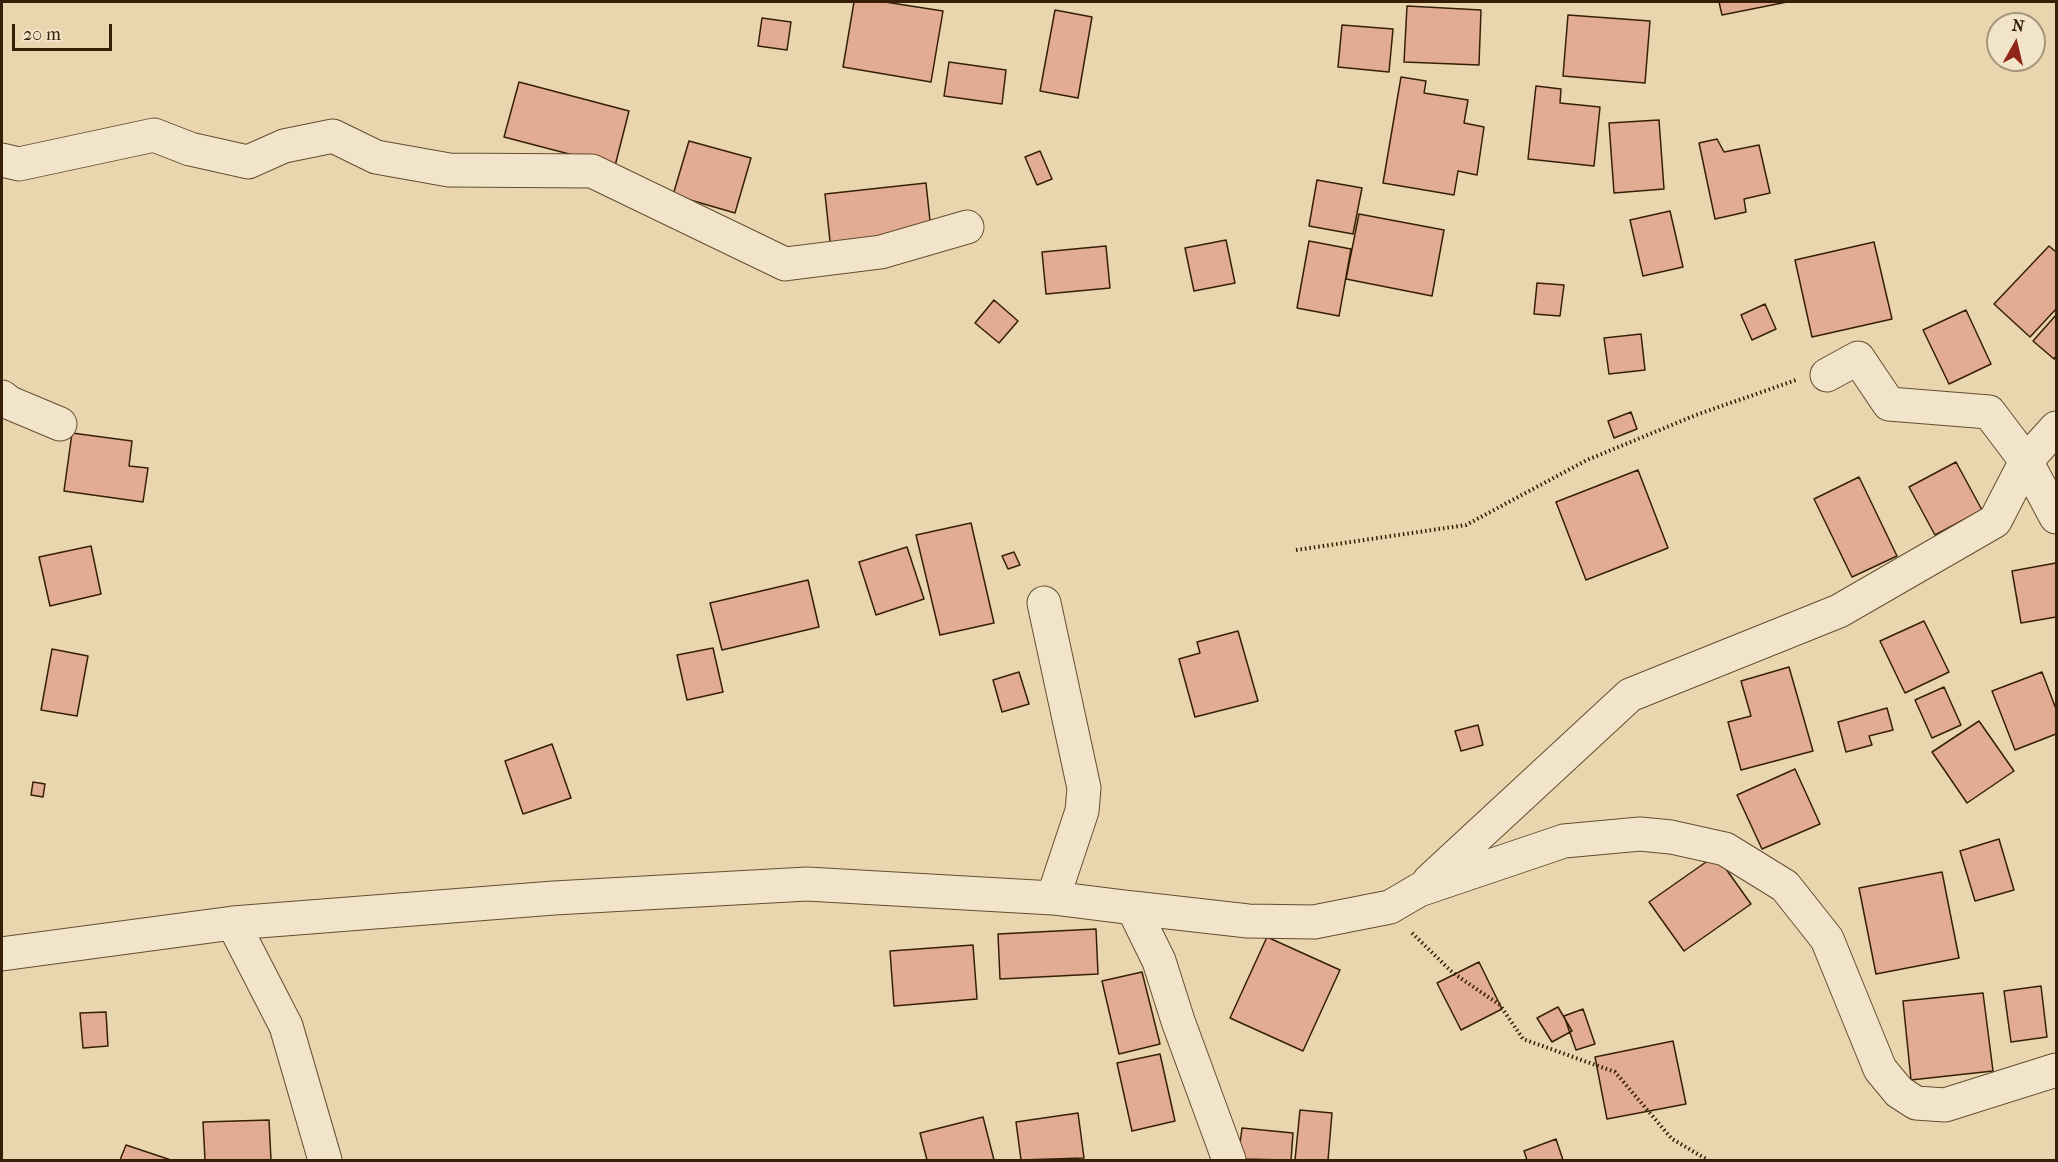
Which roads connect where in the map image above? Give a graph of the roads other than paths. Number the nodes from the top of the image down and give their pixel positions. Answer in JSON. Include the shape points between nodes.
{"nodes":[{"id":1,"x":2,"y":160,"type":"edge"},
{"id":2,"x":967,"y":227,"type":"dead end"},
{"id":3,"x":1815,"y":376,"type":"road end"},
{"id":4,"x":2,"y":397,"type":"edge"},
{"id":5,"x":60,"y":424,"type":"dead end"},
{"id":6,"x":2056,"y":428,"type":"edge"},
{"id":7,"x":2026,"y":461,"type":"junction"},
{"id":8,"x":2056,"y":517,"type":"edge"},
{"id":9,"x":1044,"y":603,"type":"dead end"},
{"id":10,"x":1419,"y":890,"type":"junction"},
{"id":11,"x":1053,"y":898,"type":"junction"},
{"id":12,"x":1133,"y":908,"type":"junction"},
{"id":13,"x":233,"y":923,"type":"junction"},
{"id":14,"x":2,"y":954,"type":"edge"},
{"id":15,"x":2056,"y":1070,"type":"edge"},
{"id":16,"x":325,"y":1161,"type":"edge"},
{"id":17,"x":1229,"y":1161,"type":"edge"}],
"edges":[{"from":1,"to":2,"type":"street","via":[[19,164],[154,135],[190,149],[248,162],[284,146],[333,136],[376,158],[450,170],[592,171],[785,264],[881,252]]},
{"from":3,"to":7,"type":"street","via":[[1858,358],[1890,404],[1989,412]]},
{"from":4,"to":5,"type":"street"},
{"from":6,"to":7,"type":"street"},
{"from":7,"to":8,"type":"street"},
{"from":7,"to":10,"type":"street","via":[[1995,521],[1839,611],[1630,695]]},
{"from":9,"to":11,"type":"street","via":[[1084,788],[1082,811]]},
{"from":10,"to":12,"type":"street","via":[[1390,907],[1314,922],[1248,921]]},
{"from":10,"to":15,"type":"street","via":[[1564,841],[1640,834],[1725,849],[1785,886],[1827,939],[1880,1069],[1899,1092],[1916,1103],[1945,1105]]},
{"from":11,"to":12,"type":"street"},
{"from":11,"to":13,"type":"street","via":[[807,884],[554,898]]},
{"from":12,"to":17,"type":"street","via":[[1159,960]]},
{"from":13,"to":14,"type":"street"},
{"from":13,"to":16,"type":"street","via":[[286,1026]]}]}
